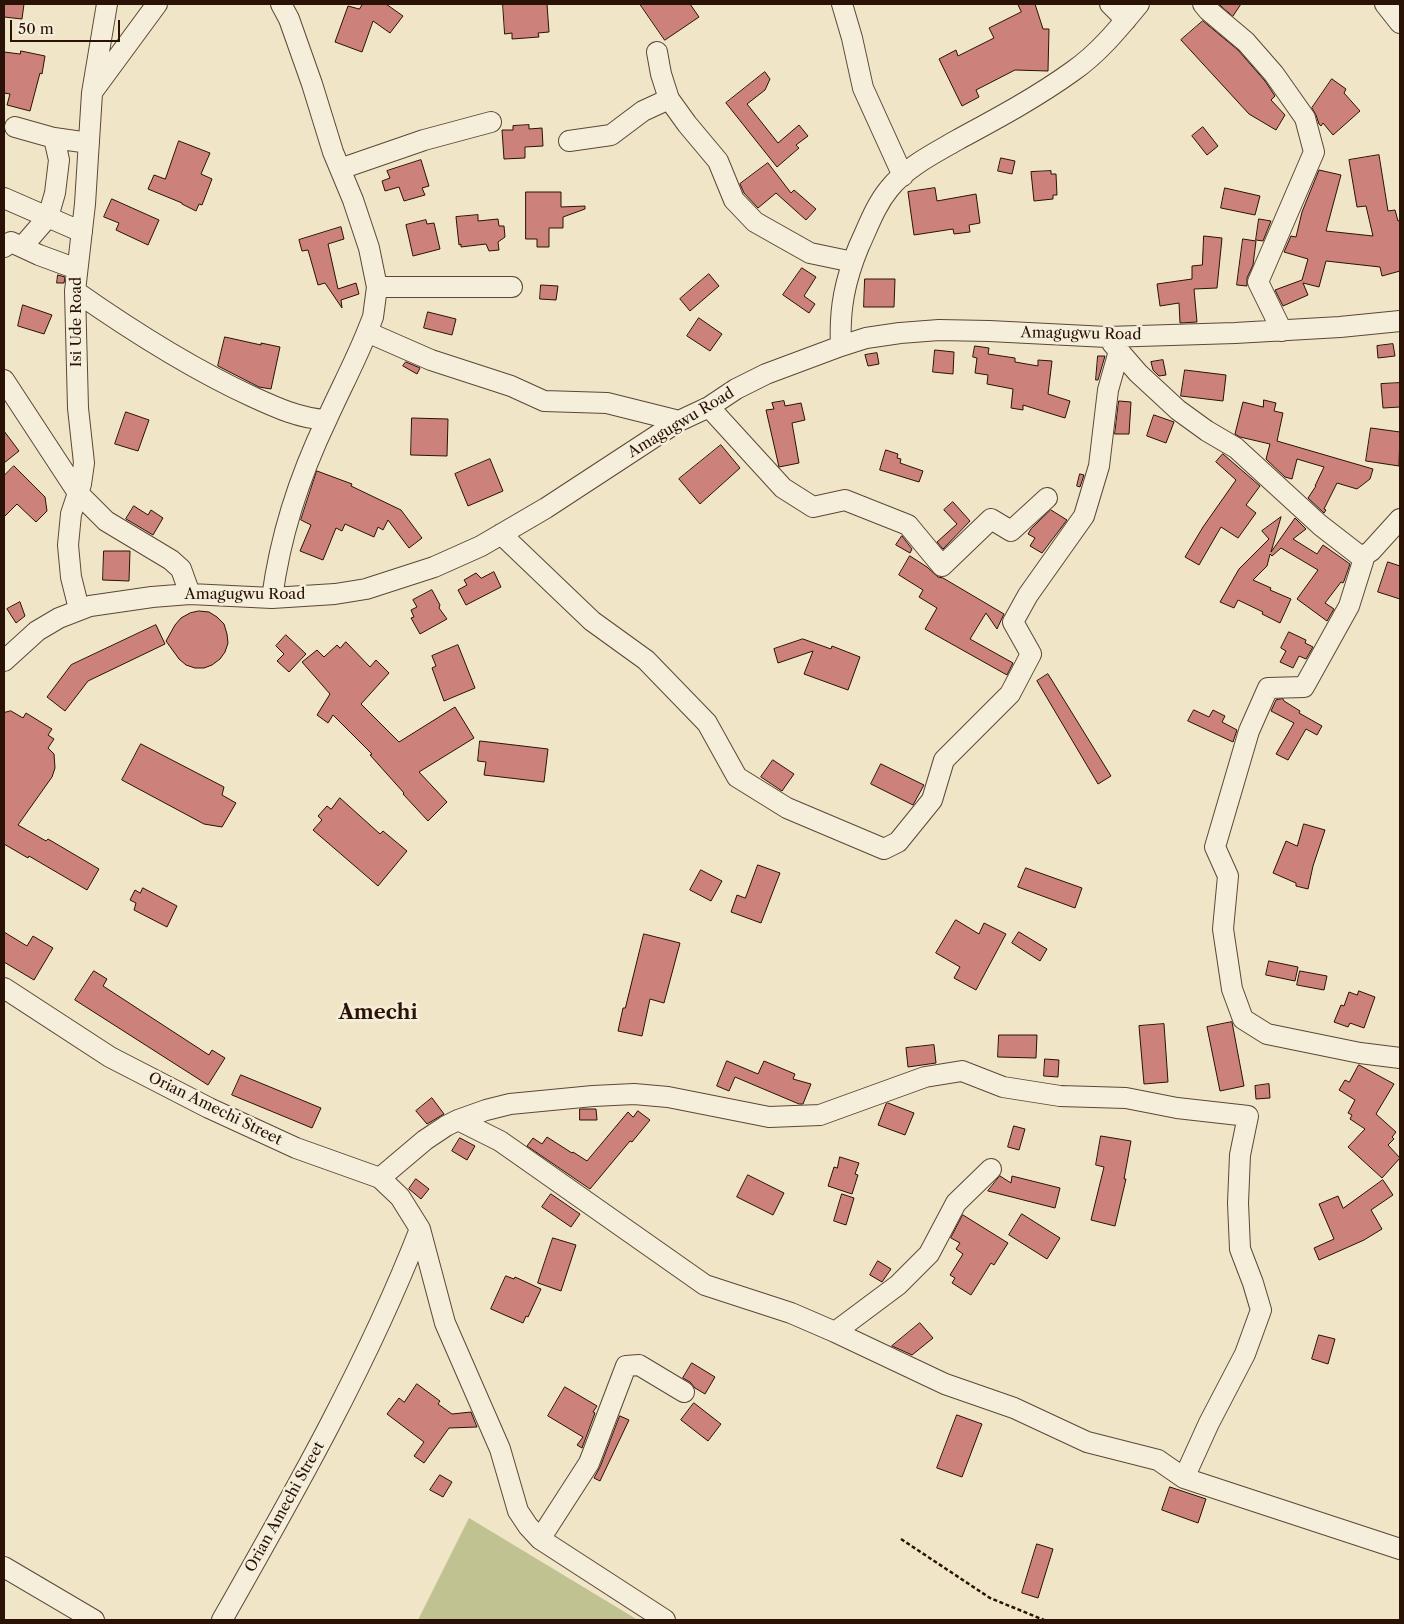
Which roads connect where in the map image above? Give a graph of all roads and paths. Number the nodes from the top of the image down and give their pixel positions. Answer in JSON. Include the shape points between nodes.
{"nodes":[{"id":1,"x":107,"y":4,"type":"edge"},
{"id":2,"x":157,"y":4,"type":"edge"},
{"id":3,"x":281,"y":4,"type":"edge"},
{"id":4,"x":842,"y":4,"type":"edge"},
{"id":5,"x":1110,"y":4,"type":"edge"},
{"id":6,"x":1139,"y":4,"type":"edge"},
{"id":7,"x":1203,"y":4,"type":"edge"},
{"id":8,"x":1385,"y":4,"type":"edge"},
{"id":9,"x":1126,"y":20,"type":"junction"},
{"id":10,"x":1400,"y":23,"type":"edge"},
{"id":11,"x":657,"y":52,"type":"dead end"},
{"id":12,"x":92,"y":93,"type":"junction"},
{"id":13,"x":669,"y":99,"type":"junction"},
{"id":14,"x":491,"y":122,"type":"dead end"},
{"id":15,"x":14,"y":127,"type":"dead end"},
{"id":16,"x":54,"y":138,"type":"junction"},
{"id":17,"x":568,"y":141,"type":"dead end"},
{"id":18,"x":89,"y":143,"type":"junction"},
{"id":19,"x":340,"y":169,"type":"junction"},
{"id":20,"x":903,"y":176,"type":"junction"},
{"id":21,"x":4,"y":198,"type":"edge"},
{"id":22,"x":48,"y":217,"type":"junction"},
{"id":23,"x":82,"y":232,"type":"junction"},
{"id":24,"x":13,"y":247,"type":"edge"},
{"id":25,"x":853,"y":262,"type":"junction"},
{"id":26,"x":77,"y":269,"type":"junction"},
{"id":27,"x":376,"y":287,"type":"junction"},
{"id":28,"x":512,"y":287,"type":"dead end"},
{"id":29,"x":75,"y":291,"type":"junction"},
{"id":30,"x":1400,"y":321,"type":"edge"},
{"id":31,"x":1282,"y":330,"type":"junction"},
{"id":32,"x":367,"y":332,"type":"junction"},
{"id":33,"x":1113,"y":344,"type":"junction"},
{"id":34,"x":841,"y":346,"type":"junction"},
{"id":35,"x":4,"y":380,"type":"edge"},
{"id":36,"x":709,"y":407,"type":"junction"},
{"id":37,"x":326,"y":420,"type":"junction"},
{"id":38,"x":680,"y":421,"type":"junction"},
{"id":39,"x":78,"y":493,"type":"junction"},
{"id":40,"x":1047,"y":498,"type":"dead end"},
{"id":41,"x":1400,"y":519,"type":"edge"},
{"id":42,"x":501,"y":534,"type":"junction"},
{"id":43,"x":1365,"y":555,"type":"junction"},
{"id":44,"x":190,"y":594,"type":"junction"},
{"id":45,"x":272,"y":598,"type":"junction"},
{"id":46,"x":79,"y":610,"type":"junction"},
{"id":47,"x":4,"y":661,"type":"edge"},
{"id":48,"x":4,"y":988,"type":"edge"},
{"id":49,"x":1400,"y":1058,"type":"edge"},
{"id":50,"x":458,"y":1120,"type":"junction"},
{"id":51,"x":991,"y":1169,"type":"dead end"},
{"id":52,"x":380,"y":1178,"type":"junction"},
{"id":53,"x":420,"y":1229,"type":"junction"},
{"id":54,"x":836,"y":1332,"type":"junction"},
{"id":55,"x":684,"y":1392,"type":"dead end"},
{"id":56,"x":1184,"y":1478,"type":"junction"},
{"id":57,"x":901,"y":1538,"type":"dead end"},
{"id":58,"x":540,"y":1540,"type":"junction"},
{"id":59,"x":1400,"y":1549,"type":"edge"},
{"id":60,"x":4,"y":1567,"type":"edge"},
{"id":61,"x":94,"y":1620,"type":"edge"},
{"id":62,"x":222,"y":1620,"type":"edge"},
{"id":63,"x":665,"y":1620,"type":"edge"},
{"id":64,"x":1044,"y":1620,"type":"edge"}],
"edges":[{"from":1,"to":12,"type":"street","name":"Isi Ude Road"},
{"from":2,"to":12,"type":"street"},
{"from":3,"to":19,"type":"street","via":[[289,18]]},
{"from":4,"to":20,"type":"street","via":[[863,88]]},
{"from":5,"to":9,"type":"street"},
{"from":6,"to":9,"type":"street"},
{"from":7,"to":31,"type":"street","via":[[1246,42],[1274,74],[1305,118],[1314,152],[1258,282]]},
{"from":8,"to":10,"type":"street"},
{"from":9,"to":20,"type":"street","via":[[1092,57],[1073,72]]},
{"from":11,"to":13,"type":"street"},
{"from":12,"to":18,"type":"street","name":"Isi Ude Road"},
{"from":13,"to":17,"type":"street","via":[[643,111],[611,135]]},
{"from":13,"to":25,"type":"street","via":[[718,161],[734,200],[755,222],[810,253]]},
{"from":14,"to":19,"type":"street","via":[[415,142]]},
{"from":15,"to":16,"type":"street"},
{"from":16,"to":18,"type":"street"},
{"from":16,"to":22,"type":"street","via":[[59,160]]},
{"from":18,"to":23,"type":"street","name":"Isi Ude Road"},
{"from":19,"to":27,"type":"street","via":[[369,248]]},
{"from":20,"to":25,"type":"street","via":[[889,189],[872,216]]},
{"from":21,"to":22,"type":"street"},
{"from":22,"to":23,"type":"street"},
{"from":22,"to":24,"type":"street"},
{"from":23,"to":26,"type":"street","name":"Isi Ude Road"},
{"from":24,"to":26,"type":"street"},
{"from":25,"to":34,"type":"street","via":[[841,306]]},
{"from":26,"to":29,"type":"street","name":"Isi Ude Road"},
{"from":27,"to":28,"type":"street"},
{"from":27,"to":32,"type":"street"},
{"from":29,"to":37,"type":"street","via":[[145,340],[227,385],[295,415]]},
{"from":29,"to":39,"type":"street","name":"Isi Ude Road","via":[[78,408],[84,463]]},
{"from":30,"to":31,"type":"street","name":"Amagugwu Road"},
{"from":31,"to":33,"type":"street","name":"Amagugwu Road"},
{"from":32,"to":37,"type":"street"},
{"from":32,"to":38,"type":"street","via":[[431,360],[511,386],[544,401],[608,403]]},
{"from":33,"to":34,"type":"street","name":"Amagugwu Road","via":[[990,331],[939,330],[866,338]]},
{"from":33,"to":42,"type":"street","via":[[1099,466],[1084,516],[1028,595],[1013,622],[1031,654],[1010,694],[944,760],[932,800],[898,842],[884,849],[787,808],[737,777],[707,722],[646,660],[592,621]]},
{"from":33,"to":43,"type":"street","via":[[1178,410],[1207,432],[1236,448],[1320,525],[1352,551]]},
{"from":34,"to":36,"type":"street","name":"Amagugwu Road","via":[[766,374]]},
{"from":35,"to":39,"type":"street"},
{"from":36,"to":38,"type":"street","name":"Amagugwu Road"},
{"from":36,"to":40,"type":"street","via":[[783,488],[813,507],[844,500],[908,525],[942,566],[991,519],[1010,532]]},
{"from":37,"to":45,"type":"street","via":[[304,472],[287,526]]},
{"from":38,"to":42,"type":"street","name":"Amagugwu Road"},
{"from":39,"to":44,"type":"street","via":[[106,521],[181,569]]},
{"from":39,"to":46,"type":"street","name":"Isi Ude Road","via":[[71,514],[68,545]]},
{"from":41,"to":43,"type":"street"},
{"from":42,"to":45,"type":"street","name":"Amagugwu Road","via":[[434,567],[366,589]]},
{"from":43,"to":49,"type":"street","via":[[1349,606],[1304,687],[1268,688],[1249,731],[1215,847],[1228,876],[1223,930],[1232,989],[1243,1019],[1267,1034]]},
{"from":44,"to":45,"type":"street","name":"Amagugwu Road"},
{"from":44,"to":46,"type":"street","name":"Amagugwu Road","via":[[122,601]]},
{"from":46,"to":47,"type":"street","name":"Amagugwu Road","via":[[38,630]]},
{"from":48,"to":52,"type":"street","name":"Orian Amechi Street","via":[[110,1057],[209,1108],[296,1148]]},
{"from":50,"to":52,"type":"street","via":[[425,1140]]},
{"from":50,"to":54,"type":"street","via":[[500,1142],[542,1170],[700,1282]]},
{"from":50,"to":56,"type":"street","via":[[510,1104],[634,1094],[668,1097],[769,1117],[820,1115],[925,1077],[962,1071],[1003,1087],[1060,1096],[1126,1098],[1248,1116],[1240,1155],[1240,1250],[1262,1310],[1245,1354]]},
{"from":51,"to":54,"type":"street","via":[[956,1203],[929,1254],[898,1285]]},
{"from":52,"to":53,"type":"street","name":"Orian Amechi Street","via":[[400,1197]]},
{"from":53,"to":58,"type":"street","name":"Orian Amechi Street","via":[[445,1323],[500,1449],[518,1511]]},
{"from":53,"to":62,"type":"street","name":"Orian Amechi Street","via":[[342,1404]]},
{"from":54,"to":56,"type":"street","via":[[946,1384],[1014,1408],[1087,1442],[1158,1460]]},
{"from":55,"to":58,"type":"street","via":[[639,1365],[626,1366],[589,1463]]},
{"from":56,"to":59,"type":"street"},
{"from":57,"to":64,"type":"path","via":[[990,1598]]},
{"from":58,"to":63,"type":"street","name":"Orian Amechi Street"},
{"from":60,"to":61,"type":"street"}]}
